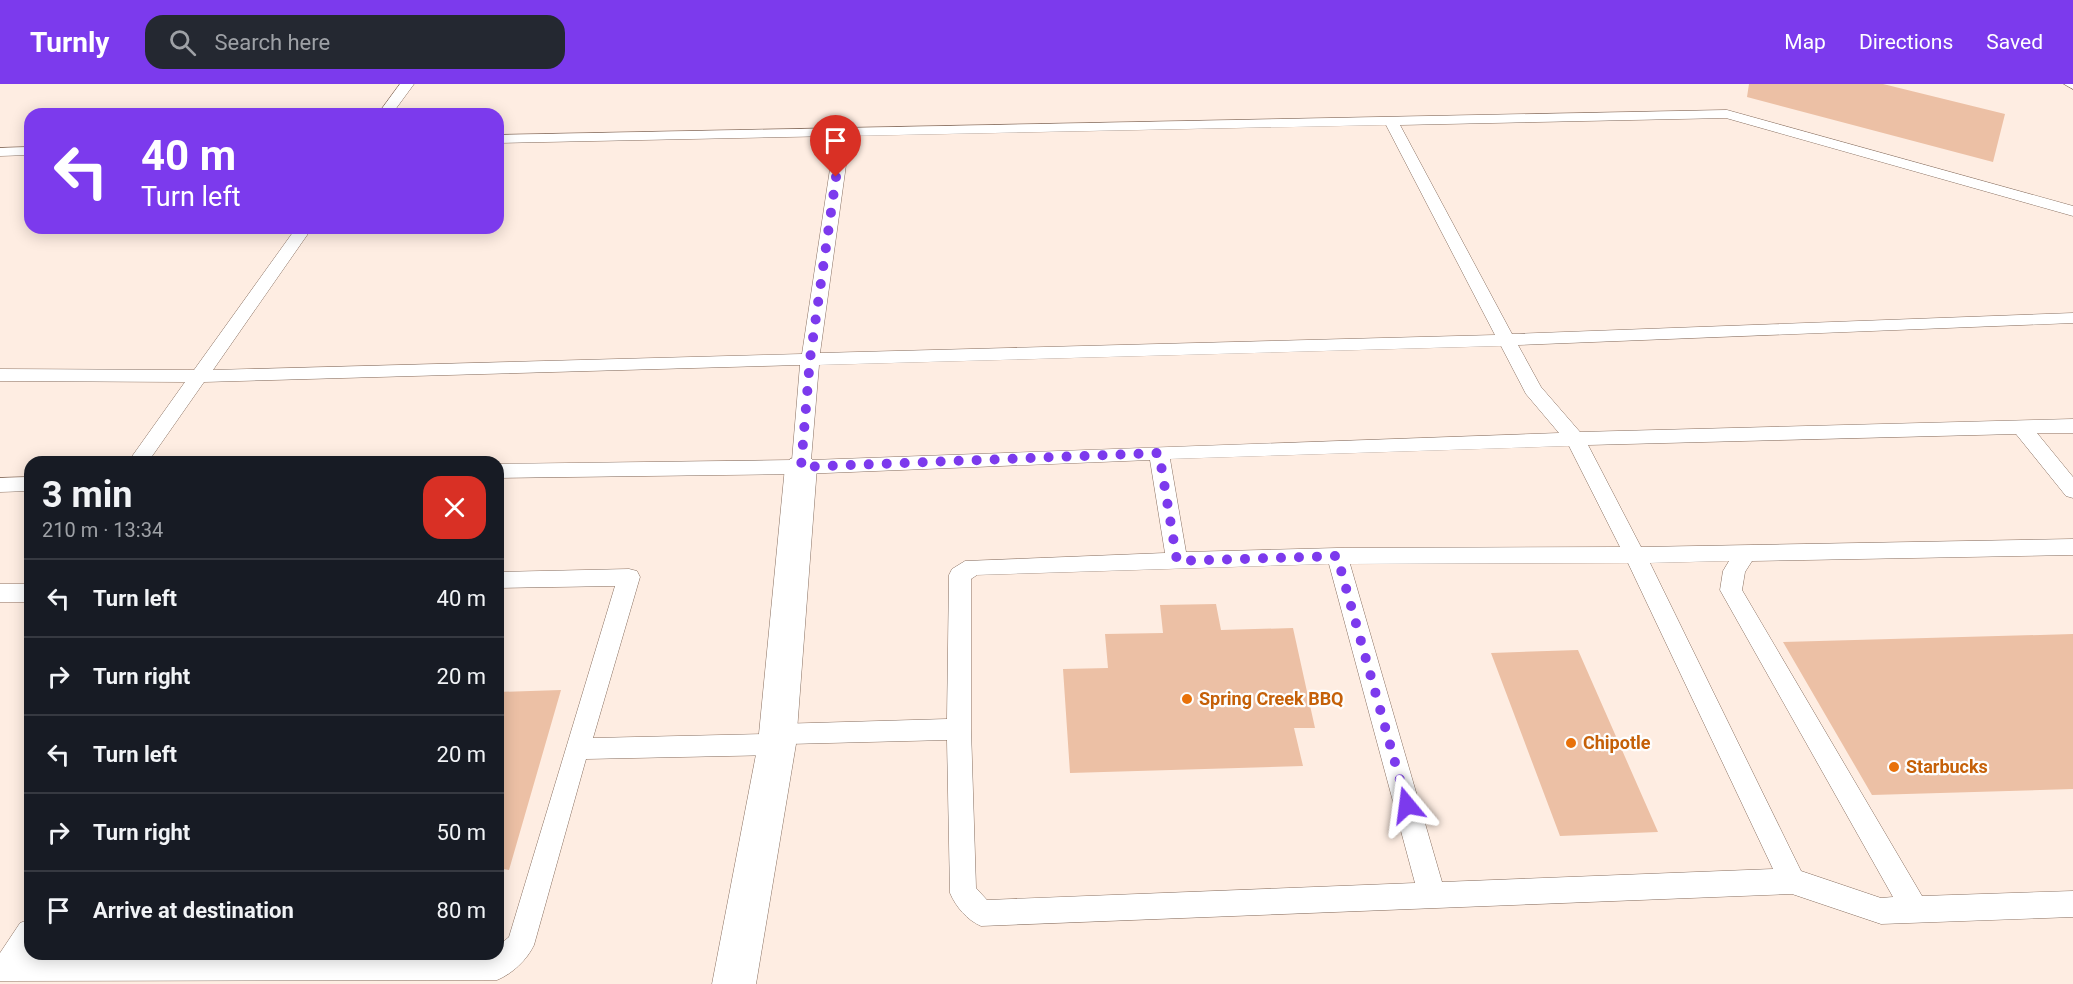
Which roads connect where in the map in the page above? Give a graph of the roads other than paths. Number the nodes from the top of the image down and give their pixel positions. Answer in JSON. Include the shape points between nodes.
{"nodes":[{"id":1,"x":407,"y":84,"type":"edge"},
{"id":2,"x":389,"y":108,"type":"edge"},
{"id":3,"x":1390,"y":120,"type":"junction"},
{"id":4,"x":843,"y":132,"type":"junction"},
{"id":5,"x":504,"y":139,"type":"edge"},
{"id":6,"x":24,"y":151,"type":"edge"},
{"id":7,"x":0,"y":152,"type":"edge"},
{"id":8,"x":2069,"y":212,"type":"edge"},
{"id":9,"x":300,"y":234,"type":"edge"},
{"id":10,"x":2073,"y":318,"type":"edge"},
{"id":11,"x":1507,"y":340,"type":"junction"},
{"id":12,"x":810,"y":359,"type":"junction"},
{"id":13,"x":0,"y":375,"type":"edge"},
{"id":14,"x":198,"y":376,"type":"junction"},
{"id":15,"x":2073,"y":426,"type":"edge"},
{"id":16,"x":2022,"y":428,"type":"junction"},
{"id":17,"x":1575,"y":440,"type":"junction"},
{"id":18,"x":1159,"y":453,"type":"junction"},
{"id":19,"x":142,"y":456,"type":"edge"},
{"id":20,"x":801,"y":467,"type":"junction"},
{"id":21,"x":504,"y":471,"type":"edge"},
{"id":22,"x":24,"y":484,"type":"edge"},
{"id":23,"x":0,"y":485,"type":"edge"},
{"id":24,"x":2073,"y":491,"type":"edge"},
{"id":25,"x":2073,"y":547,"type":"edge"},
{"id":26,"x":1746,"y":553,"type":"junction"},
{"id":27,"x":1635,"y":555,"type":"junction"},
{"id":28,"x":1337,"y":556,"type":"junction"},
{"id":29,"x":1177,"y":561,"type":"junction"},
{"id":30,"x":504,"y":580,"type":"edge"},
{"id":31,"x":0,"y":593,"type":"edge"},
{"id":32,"x":24,"y":593,"type":"edge"},
{"id":33,"x":959,"y":729,"type":"junction"},
{"id":34,"x":777,"y":739,"type":"junction"},
{"id":35,"x":577,"y":749,"type":"junction"},
{"id":36,"x":1792,"y":881,"type":"junction"},
{"id":37,"x":1432,"y":895,"type":"junction"},
{"id":38,"x":2073,"y":904,"type":"edge"},
{"id":39,"x":1915,"y":910,"type":"junction"},
{"id":40,"x":24,"y":941,"type":"edge"},
{"id":41,"x":504,"y":960,"type":"edge"},
{"id":42,"x":504,"y":960,"type":"edge"},
{"id":43,"x":4,"y":967,"type":"edge"},
{"id":44,"x":734,"y":984,"type":"edge"}],
"edges":[{"from":1,"to":2,"type":"lane"},
{"from":3,"to":4,"type":"lane"},
{"from":3,"to":8,"type":"lane","via":[[1727,114]]},
{"from":3,"to":11,"type":"lane"},
{"from":4,"to":5,"type":"lane"},
{"from":4,"to":12,"type":"lane"},
{"from":6,"to":7,"type":"lane"},
{"from":9,"to":14,"type":"lane"},
{"from":10,"to":11,"type":"lane"},
{"from":11,"to":12,"type":"lane"},
{"from":11,"to":17,"type":"lane","via":[[1533,390]]},
{"from":12,"to":14,"type":"lane"},
{"from":12,"to":20,"type":"lane"},
{"from":13,"to":14,"type":"lane"},
{"from":14,"to":19,"type":"lane"},
{"from":15,"to":16,"type":"lane"},
{"from":16,"to":17,"type":"lane"},
{"from":16,"to":24,"type":"lane"},
{"from":17,"to":18,"type":"lane"},
{"from":17,"to":27,"type":"lane"},
{"from":18,"to":20,"type":"lane"},
{"from":18,"to":29,"type":"lane"},
{"from":20,"to":21,"type":"lane"},
{"from":20,"to":34,"type":"street"},
{"from":22,"to":23,"type":"lane"},
{"from":25,"to":26,"type":"lane"},
{"from":26,"to":27,"type":"lane"},
{"from":26,"to":39,"type":"lane","via":[[1734,571],[1731,590]]},
{"from":27,"to":28,"type":"lane"},
{"from":27,"to":36,"type":"lane"},
{"from":28,"to":29,"type":"lane"},
{"from":28,"to":37,"type":"lane"},
{"from":29,"to":33,"type":"lane","via":[[973,567],[960,575]]},
{"from":30,"to":35,"type":"lane","via":[[629,577]]},
{"from":31,"to":32,"type":"lane"},
{"from":33,"to":34,"type":"lane"},
{"from":33,"to":37,"type":"lane","via":[[963,893],[981,913]]},
{"from":34,"to":35,"type":"lane"},
{"from":34,"to":44,"type":"street"},
{"from":35,"to":42,"type":"lane","via":[[520,945]]},
{"from":36,"to":37,"type":"lane"},
{"from":36,"to":39,"type":"lane","via":[[1881,911]]},
{"from":38,"to":39,"type":"lane"},
{"from":40,"to":43,"type":"lane"},
{"from":41,"to":43,"type":"lane","via":[[497,966]]}]}
